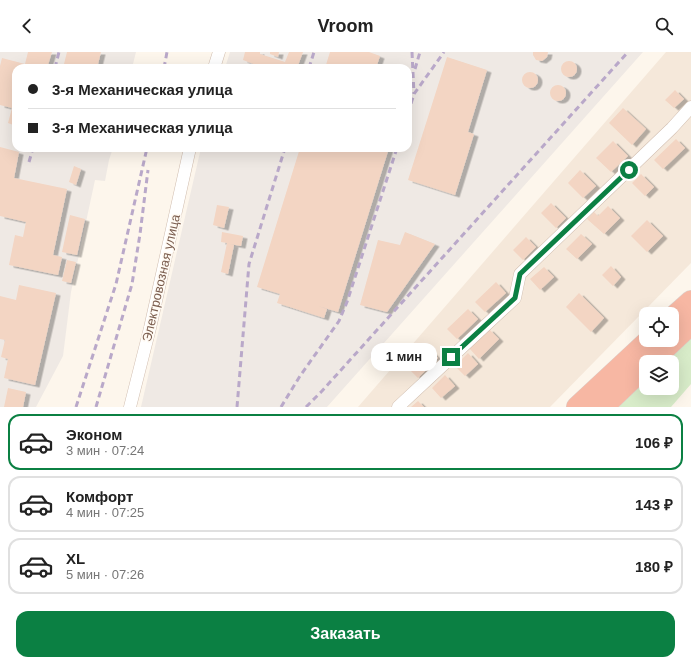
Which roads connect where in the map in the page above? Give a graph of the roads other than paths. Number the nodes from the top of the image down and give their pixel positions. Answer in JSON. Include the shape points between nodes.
{"nodes":[{"id":1,"x":219,"y":52,"type":"edge"},
{"id":2,"x":215,"y":64,"type":"edge"},
{"id":3,"x":691,"y":107,"type":"edge"},
{"id":4,"x":189,"y":152,"type":"edge"},
{"id":5,"x":691,"y":301,"type":"edge"},
{"id":6,"x":679,"y":312,"type":"edge"},
{"id":7,"x":691,"y":324,"type":"edge"},
{"id":8,"x":641,"y":347,"type":"edge"},
{"id":9,"x":658,"y":355,"type":"edge"},
{"id":10,"x":639,"y":373,"type":"edge"},
{"id":11,"x":130,"y":407,"type":"edge"},
{"id":12,"x":398,"y":407,"type":"edge"},
{"id":13,"x":577,"y":407,"type":"edge"},
{"id":14,"x":603,"y":407,"type":"edge"}],
"edges":[{"from":1,"to":2,"type":"street"},
{"from":3,"to":12,"type":"street","via":[[520,274],[515,298]]},
{"from":4,"to":11,"type":"street","name":"Электровозная улица"},
{"from":5,"to":6,"type":"highway"},
{"from":7,"to":9,"type":"highway"},
{"from":8,"to":13,"type":"highway"},
{"from":10,"to":14,"type":"highway"}]}
